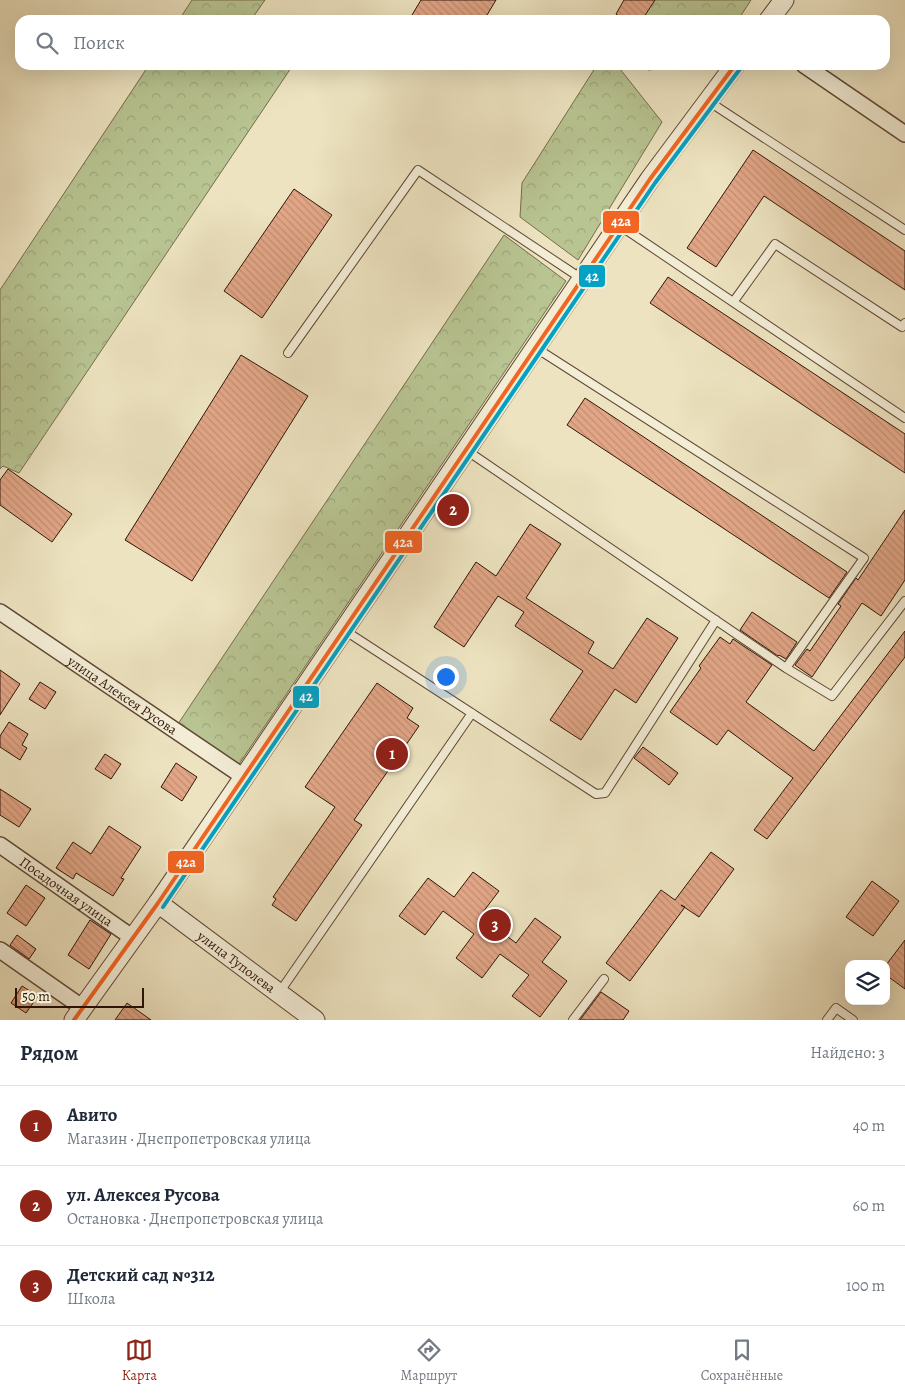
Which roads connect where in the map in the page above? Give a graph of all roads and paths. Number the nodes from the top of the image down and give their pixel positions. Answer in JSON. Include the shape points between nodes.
{"nodes":[{"id":1,"x":784,"y":0,"type":"edge"},
{"id":2,"x":773,"y":15,"type":"edge"},
{"id":3,"x":731,"y":70,"type":"edge"},
{"id":4,"x":811,"y":70,"type":"edge"},
{"id":5,"x":708,"y":101,"type":"junction"},
{"id":6,"x":905,"y":134,"type":"edge"},
{"id":7,"x":619,"y":225,"type":"junction"},
{"id":8,"x":905,"y":230,"type":"edge"},
{"id":9,"x":582,"y":279,"type":"junction"},
{"id":10,"x":734,"y":301,"type":"junction"},
{"id":11,"x":905,"y":323,"type":"edge"},
{"id":12,"x":535,"y":347,"type":"junction"},
{"id":13,"x":288,"y":353,"type":"dead end"},
{"id":14,"x":905,"y":418,"type":"edge"},
{"id":15,"x":466,"y":450,"type":"junction"},
{"id":16,"x":905,"y":601,"type":"edge"},
{"id":17,"x":0,"y":612,"type":"edge"},
{"id":18,"x":716,"y":620,"type":"junction"},
{"id":19,"x":344,"y":630,"type":"junction"},
{"id":20,"x":786,"y":668,"type":"junction"},
{"id":21,"x":472,"y":713,"type":"junction"},
{"id":22,"x":244,"y":777,"type":"junction"},
{"id":23,"x":0,"y":845,"type":"edge"},
{"id":24,"x":158,"y":903,"type":"junction"},
{"id":25,"x":133,"y":938,"type":"junction"},
{"id":26,"x":0,"y":950,"type":"edge"},
{"id":27,"x":604,"y":979,"type":"dead end"},
{"id":28,"x":279,"y":993,"type":"junction"},
{"id":29,"x":79,"y":1014,"type":"edge"},
{"id":30,"x":315,"y":1020,"type":"edge"},
{"id":31,"x":573,"y":1020,"type":"edge"},
{"id":32,"x":827,"y":1020,"type":"edge"},
{"id":33,"x":853,"y":1020,"type":"edge"}],
"edges":[{"from":1,"to":2,"type":"street"},
{"from":3,"to":5,"type":"street"},
{"from":4,"to":6,"type":"street"},
{"from":5,"to":7,"type":"street"},
{"from":5,"to":8,"type":"lane"},
{"from":7,"to":9,"type":"street"},
{"from":7,"to":10,"type":"lane"},
{"from":9,"to":12,"type":"street"},
{"from":9,"to":13,"type":"lane","via":[[418,170]]},
{"from":10,"to":11,"type":"lane","via":[[775,244],[902,328]]},
{"from":10,"to":14,"type":"lane"},
{"from":12,"to":15,"type":"street"},
{"from":12,"to":20,"type":"lane","via":[[864,558]]},
{"from":15,"to":18,"type":"lane"},
{"from":15,"to":19,"type":"street"},
{"from":16,"to":20,"type":"lane","via":[[832,696]]},
{"from":17,"to":22,"type":"street","name":"улица Алексея Русова"},
{"from":18,"to":20,"type":"lane"},
{"from":18,"to":21,"type":"lane","via":[[604,793],[596,794]]},
{"from":19,"to":21,"type":"lane"},
{"from":19,"to":22,"type":"street"},
{"from":21,"to":28,"type":"lane"},
{"from":22,"to":24,"type":"street"},
{"from":23,"to":25,"type":"street","name":"Посадочная улица"},
{"from":24,"to":25,"type":"street"},
{"from":24,"to":28,"type":"street","name":"улица Туполева"},
{"from":25,"to":29,"type":"street"},
{"from":26,"to":29,"type":"street"},
{"from":27,"to":31,"type":"lane"},
{"from":28,"to":30,"type":"street","name":"улица Туполева"},
{"from":32,"to":33,"type":"lane","via":[[836,1008]]}]}
